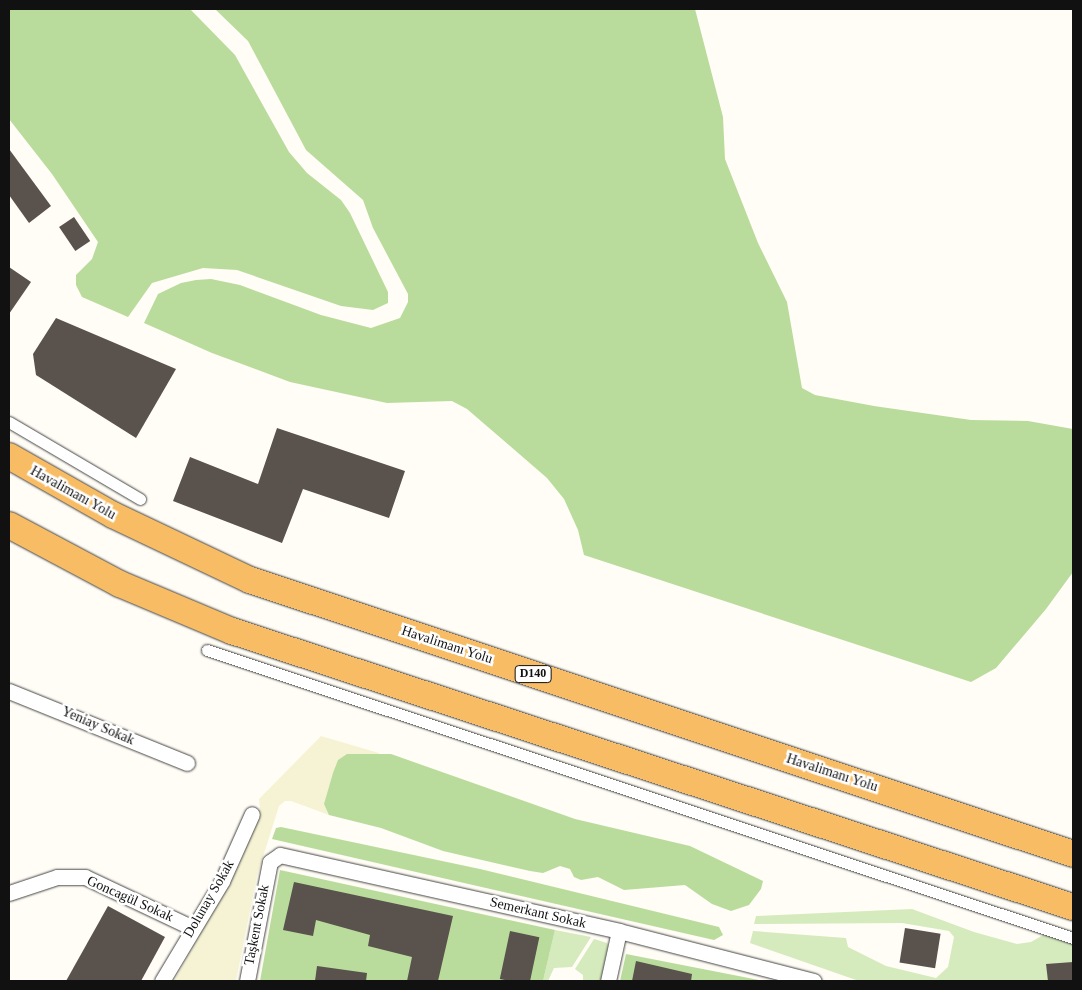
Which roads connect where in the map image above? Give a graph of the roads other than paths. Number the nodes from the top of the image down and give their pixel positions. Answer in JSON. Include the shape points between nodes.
{"nodes":[{"id":1,"x":9,"y":422,"type":"edge"},
{"id":2,"x":9,"y":456,"type":"edge"},
{"id":3,"x":140,"y":499,"type":"dead end"},
{"id":4,"x":9,"y":525,"type":"edge"},
{"id":5,"x":207,"y":650,"type":"dead end"},
{"id":6,"x":9,"y":691,"type":"edge"},
{"id":7,"x":187,"y":763,"type":"dead end"},
{"id":8,"x":252,"y":814,"type":"dead end"},
{"id":9,"x":1073,"y":854,"type":"edge"},
{"id":10,"x":268,"y":868,"type":"joint"},
{"id":11,"x":9,"y":894,"type":"edge"},
{"id":12,"x":1073,"y":907,"type":"edge"},
{"id":13,"x":193,"y":928,"type":"junction"},
{"id":14,"x":619,"y":932,"type":"junction"},
{"id":15,"x":1073,"y":938,"type":"edge"},
{"id":16,"x":162,"y":981,"type":"edge"},
{"id":17,"x":247,"y":981,"type":"edge"},
{"id":18,"x":608,"y":981,"type":"edge"},
{"id":19,"x":814,"y":981,"type":"edge"}],
"edges":[{"from":1,"to":3,"type":"street"},
{"from":2,"to":9,"type":"highway","name":"Havalimanı Yolu","number":"D140","via":[[113,515],[250,580]]},
{"from":4,"to":12,"type":"highway","via":[[120,584],[232,631]]},
{"from":5,"to":15,"type":"street"},
{"from":6,"to":7,"type":"street","name":"Yeniay Sokak"},
{"from":8,"to":13,"type":"street","name":"Dolunay Sokak","via":[[222,881]]},
{"from":10,"to":14,"type":"street","name":"Semerkant Sokak","via":[[270,862],[280,855]]},
{"from":10,"to":17,"type":"street","name":"Taşkent Sokak"},
{"from":11,"to":13,"type":"street","name":"Goncagül Sokak","via":[[58,878],[85,878]]},
{"from":13,"to":16,"type":"street","name":"Dolunay Sokak"},
{"from":14,"to":18,"type":"street"},
{"from":14,"to":19,"type":"street","name":"Semerkant Sokak"}]}
